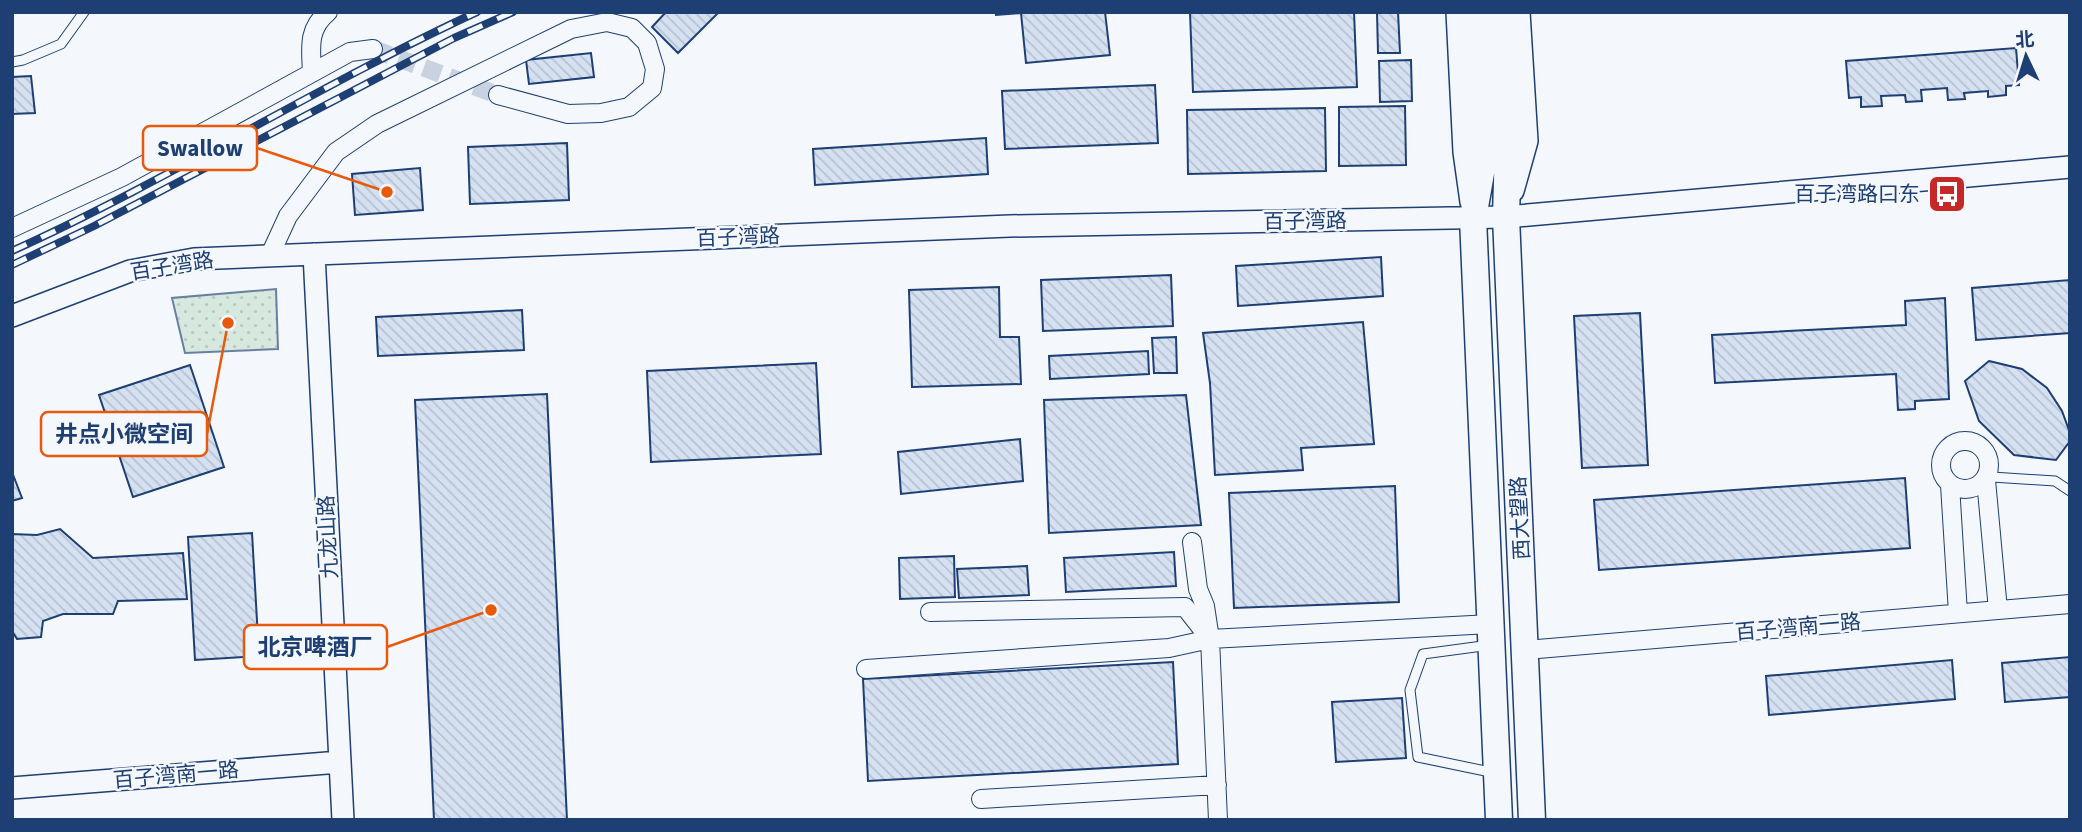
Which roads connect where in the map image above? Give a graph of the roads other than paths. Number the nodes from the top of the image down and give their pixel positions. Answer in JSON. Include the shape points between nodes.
{"nodes":[{"id":1,"x":83,"y":12,"type":"edge"},
{"id":2,"x":328,"y":12,"type":"edge"},
{"id":3,"x":1457,"y":12,"type":"edge"},
{"id":4,"x":1478,"y":12,"type":"edge"},
{"id":5,"x":1499,"y":12,"type":"edge"},
{"id":6,"x":1518,"y":12,"type":"edge"},
{"id":7,"x":373,"y":49,"type":"tunnel mouth"},
{"id":8,"x":12,"y":62,"type":"edge"},
{"id":9,"x":312,"y":74,"type":"junction"},
{"id":10,"x":498,"y":95,"type":"tunnel mouth"},
{"id":11,"x":2070,"y":167,"type":"edge"},
{"id":12,"x":1506,"y":216,"type":"junction"},
{"id":13,"x":1473,"y":218,"type":"junction"},
{"id":14,"x":12,"y":228,"type":"edge"},
{"id":15,"x":314,"y":254,"type":"junction"},
{"id":16,"x":270,"y":256,"type":"junction"},
{"id":17,"x":12,"y":317,"type":"edge"},
{"id":18,"x":1986,"y":480,"type":"junction"},
{"id":19,"x":1950,"y":485,"type":"junction"},
{"id":20,"x":2070,"y":491,"type":"edge"},
{"id":21,"x":1192,"y":542,"type":"dead end"},
{"id":22,"x":2070,"y":604,"type":"edge"},
{"id":23,"x":1998,"y":610,"type":"junction"},
{"id":24,"x":930,"y":612,"type":"dead end"},
{"id":25,"x":1958,"y":614,"type":"junction"},
{"id":26,"x":1492,"y":635,"type":"junction"},
{"id":27,"x":1210,"y":639,"type":"junction"},
{"id":28,"x":1526,"y":650,"type":"junction"},
{"id":29,"x":866,"y":669,"type":"dead end"},
{"id":30,"x":340,"y":762,"type":"junction"},
{"id":31,"x":1497,"y":773,"type":"junction"},
{"id":32,"x":1217,"y":785,"type":"junction"},
{"id":33,"x":12,"y":788,"type":"edge"},
{"id":34,"x":981,"y":799,"type":"dead end"},
{"id":35,"x":343,"y":820,"type":"edge"},
{"id":36,"x":1218,"y":820,"type":"edge"},
{"id":37,"x":1499,"y":820,"type":"edge"},
{"id":38,"x":1532,"y":820,"type":"edge"}],
"edges":[{"from":1,"to":8,"type":"lane","via":[[61,44]]},
{"from":2,"to":9,"type":"street","via":[[318,20],[311,39]]},
{"from":3,"to":13,"type":"street","name":"西大望路","via":[[1464,152]]},
{"from":4,"to":13,"type":"main road","name":"西大望路","via":[[1486,145]]},
{"from":5,"to":12,"type":"main road","name":"西大望路","via":[[1508,145]]},
{"from":6,"to":12,"type":"street","name":"西大望路","via":[[1527,141]]},
{"from":7,"to":9,"type":"street","via":[[350,52]]},
{"from":9,"to":14,"type":"street","via":[[122,177]]},
{"from":10,"to":16,"type":"street","via":[[568,114],[601,113],[629,107],[652,88],[655,69],[647,43],[632,28],[607,22],[571,29],[377,124],[336,152],[288,215]]},
{"from":11,"to":12,"type":"street"},
{"from":12,"to":13,"type":"street","name":"百子湾路"},
{"from":12,"to":28,"type":"main road","name":"西大望路"},
{"from":13,"to":15,"type":"street","name":"百子湾路","via":[[1010,226]]},
{"from":13,"to":26,"type":"main road","name":"西大望路"},
{"from":15,"to":16,"type":"street","name":"百子湾路"},
{"from":15,"to":30,"type":"street","name":"九龙山路"},
{"from":16,"to":17,"type":"street","name":"百子湾路","via":[[194,259],[130,271]]},
{"from":18,"to":19,"type":"street","via":[[1969,490]]},
{"from":18,"to":19,"type":"street","via":[[1991,461],[1981,444],[1962,439],[1945,449],[1942,459],[1940,468]]},
{"from":18,"to":20,"type":"lane","via":[[2055,481]]},
{"from":18,"to":23,"type":"street"},
{"from":19,"to":25,"type":"street"},
{"from":21,"to":27,"type":"street"},
{"from":22,"to":23,"type":"street","name":"百子湾南一路"},
{"from":23,"to":25,"type":"street","name":"百子湾南一路"},
{"from":24,"to":27,"type":"street","via":[[1185,607]]},
{"from":25,"to":28,"type":"street","name":"百子湾南一路"},
{"from":26,"to":27,"type":"street"},
{"from":26,"to":31,"type":"main road","name":"西大望路"},
{"from":26,"to":31,"type":"lane","via":[[1423,654],[1410,690],[1418,757]]},
{"from":27,"to":29,"type":"street","via":[[1169,648]]},
{"from":27,"to":32,"type":"street"},
{"from":28,"to":38,"type":"main road","name":"西大望路"},
{"from":30,"to":33,"type":"street","name":"百子湾南一路"},
{"from":30,"to":35,"type":"street","name":"九龙山路"},
{"from":31,"to":37,"type":"main road","name":"西大望路"},
{"from":32,"to":34,"type":"street"},
{"from":32,"to":36,"type":"street"}]}
